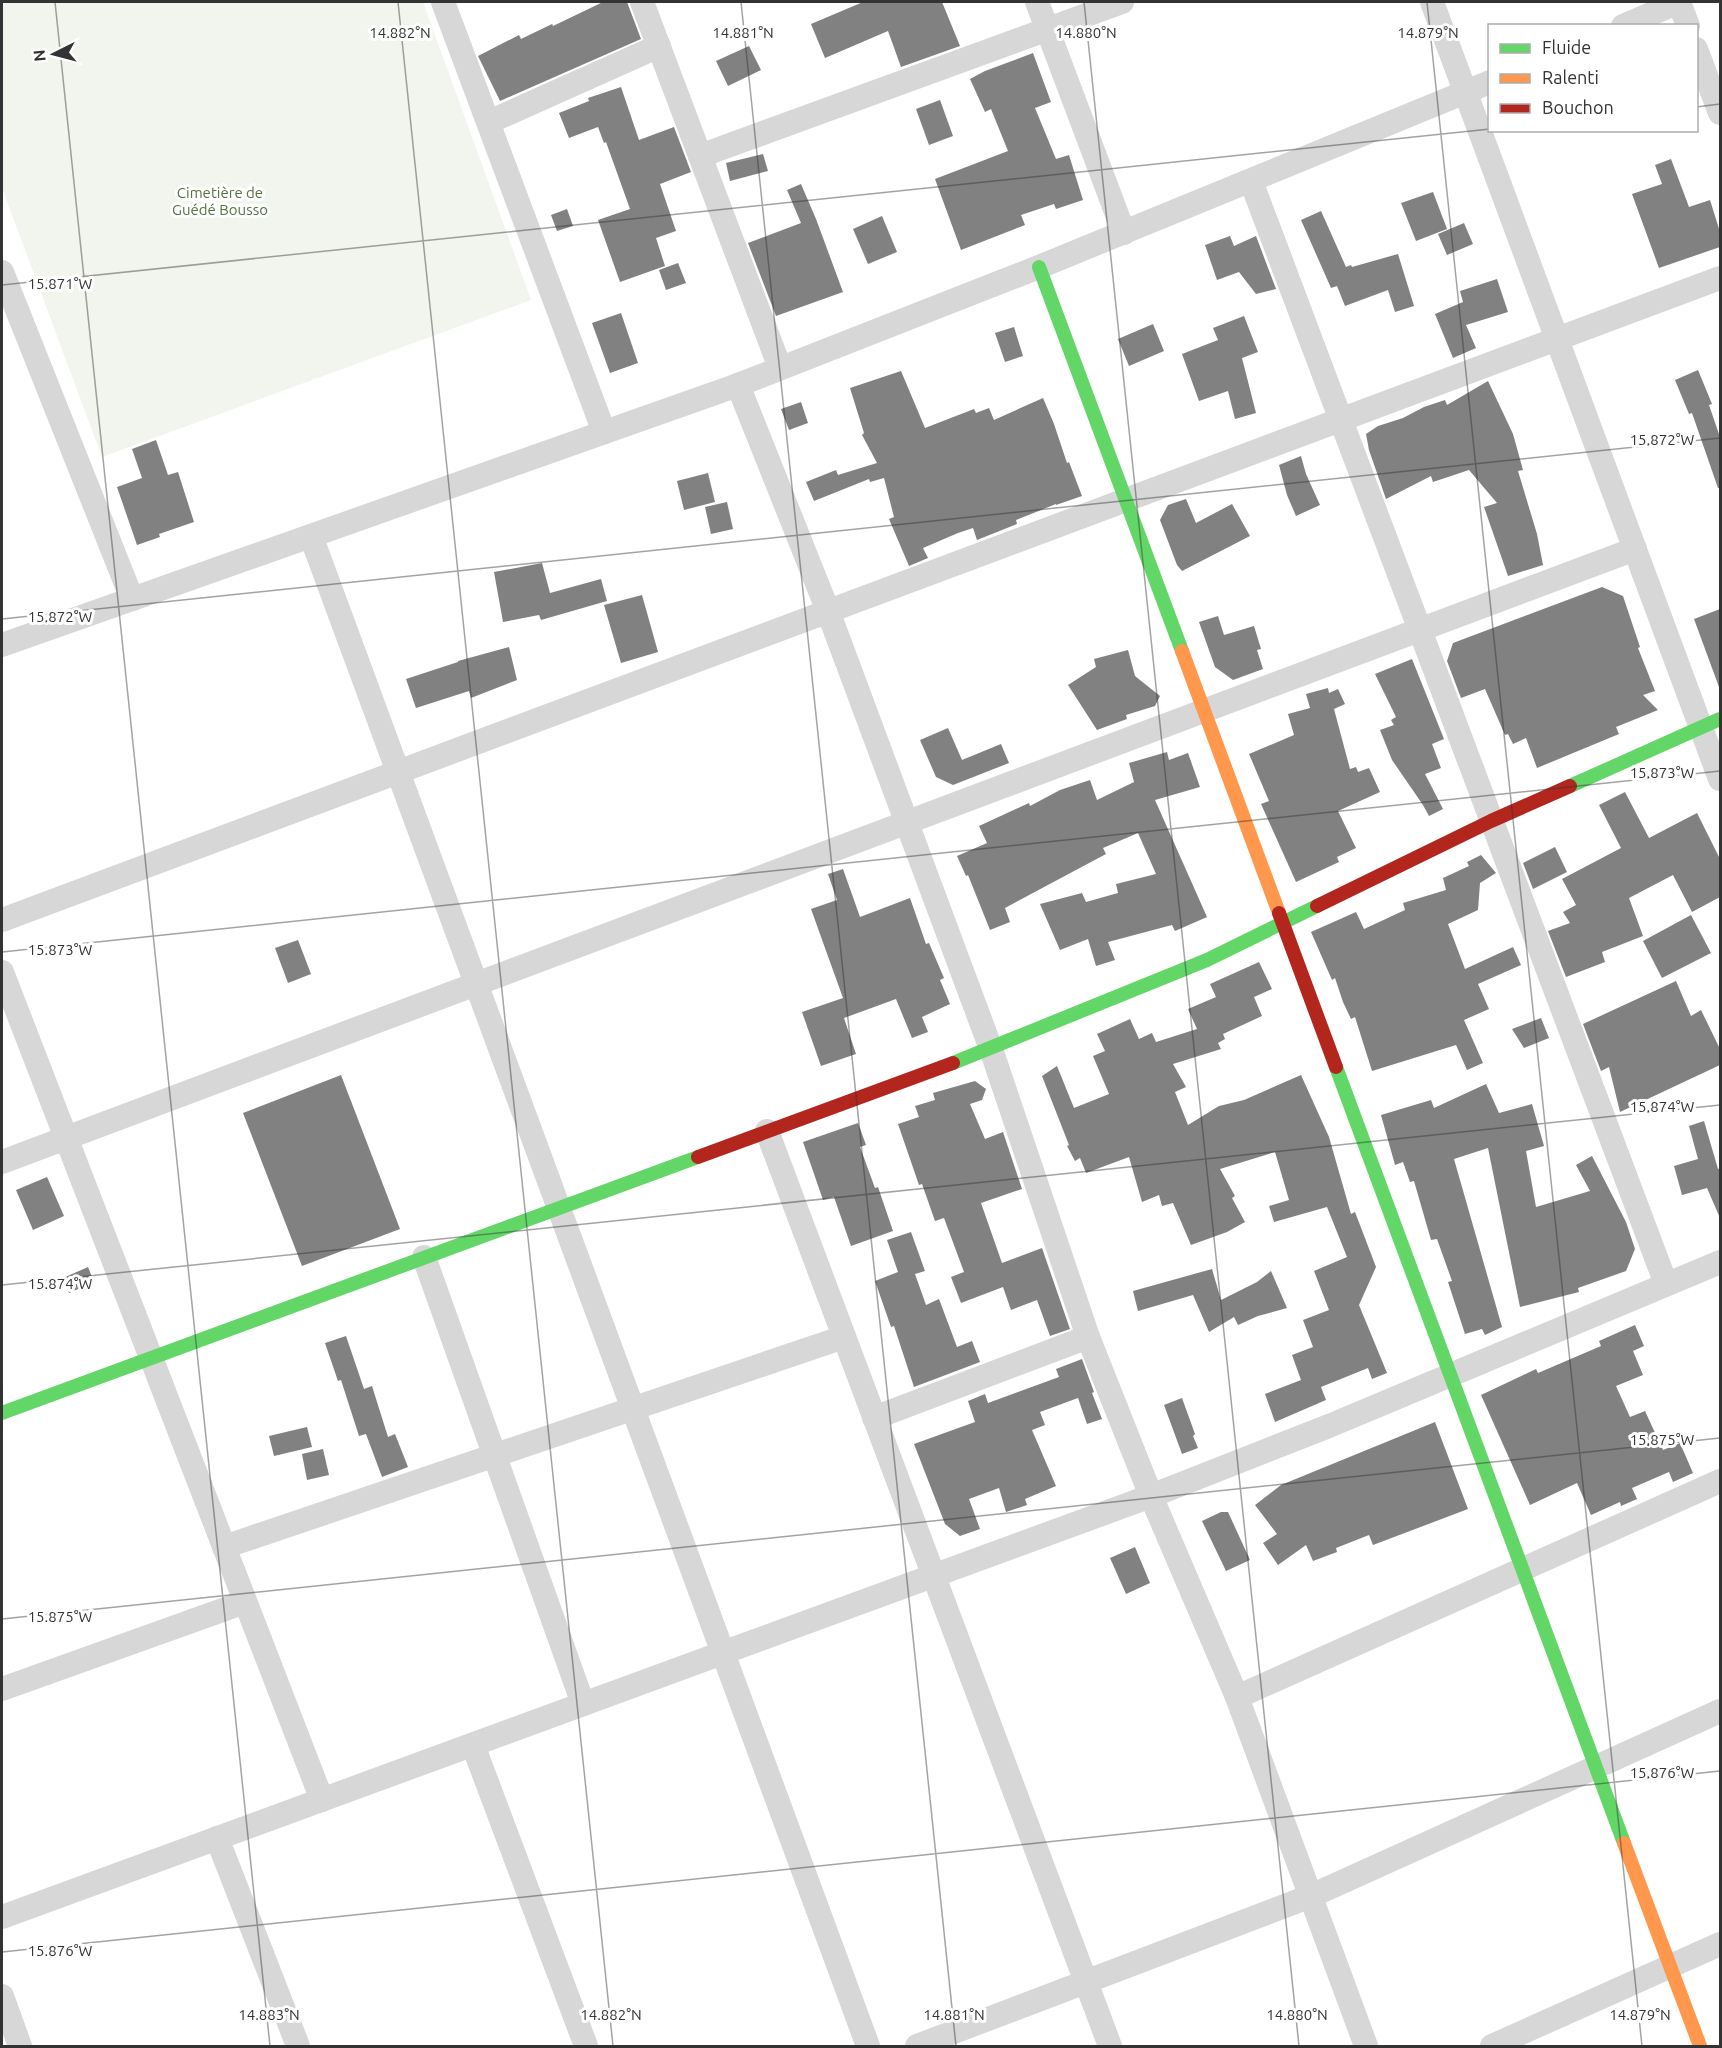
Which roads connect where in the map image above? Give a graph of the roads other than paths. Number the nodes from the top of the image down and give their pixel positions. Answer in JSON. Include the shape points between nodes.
{"nodes":[{"id":1,"x":443,"y":2,"type":"edge"},
{"id":2,"x":642,"y":2,"type":"edge"},
{"id":3,"x":1037,"y":2,"type":"edge"},
{"id":4,"x":1122,"y":2,"type":"edge"},
{"id":5,"x":1432,"y":2,"type":"edge"},
{"id":6,"x":1679,"y":2,"type":"edge"},
{"id":7,"x":1628,"y":24,"type":"edge"},
{"id":8,"x":1687,"y":24,"type":"edge"},
{"id":9,"x":1047,"y":29,"type":"junction"},
{"id":10,"x":659,"y":46,"type":"junction"},
{"id":11,"x":1698,"y":54,"type":"edge"},
{"id":12,"x":1488,"y":83,"type":"edge"},
{"id":13,"x":1466,"y":93,"type":"junction"},
{"id":14,"x":1720,"y":113,"type":"edge"},
{"id":15,"x":489,"y":122,"type":"junction"},
{"id":16,"x":700,"y":156,"type":"junction"},
{"id":17,"x":1251,"y":181,"type":"junction"},
{"id":18,"x":1124,"y":232,"type":"junction"},
{"id":19,"x":1039,"y":267,"type":"junction"},
{"id":20,"x":1720,"y":278,"type":"edge"},
{"id":21,"x":3,"y":283,"type":"edge"},
{"id":22,"x":1557,"y":339,"type":"junction"},
{"id":23,"x":780,"y":368,"type":"junction"},
{"id":24,"x":738,"y":385,"type":"junction"},
{"id":25,"x":1341,"y":420,"type":"junction"},
{"id":26,"x":604,"y":432,"type":"junction"},
{"id":27,"x":1126,"y":500,"type":"junction"},
{"id":28,"x":311,"y":536,"type":"junction"},
{"id":29,"x":1635,"y":549,"type":"junction"},
{"id":30,"x":132,"y":599,"type":"junction"},
{"id":31,"x":828,"y":611,"type":"junction"},
{"id":32,"x":1420,"y":630,"type":"junction"},
{"id":33,"x":2,"y":645,"type":"edge"},
{"id":34,"x":1204,"y":711,"type":"junction"},
{"id":35,"x":1711,"y":723,"type":"edge"},
{"id":36,"x":398,"y":772,"type":"junction"},
{"id":37,"x":1720,"y":779,"type":"edge"},
{"id":38,"x":1491,"y":821,"type":"junction"},
{"id":39,"x":907,"y":822,"type":"junction"},
{"id":40,"x":2,"y":920,"type":"edge"},
{"id":41,"x":1283,"y":923,"type":"junction"},
{"id":42,"x":2,"y":972,"type":"edge"},
{"id":43,"x":476,"y":984,"type":"junction"},
{"id":44,"x":991,"y":1049,"type":"junction"},
{"id":45,"x":767,"y":1131,"type":"junction"},
{"id":46,"x":66,"y":1138,"type":"junction"},
{"id":47,"x":2,"y":1162,"type":"edge"},
{"id":48,"x":558,"y":1208,"type":"junction"},
{"id":49,"x":424,"y":1257,"type":"junction"},
{"id":50,"x":1720,"y":1262,"type":"edge"},
{"id":51,"x":1666,"y":1284,"type":"junction"},
{"id":52,"x":844,"y":1337,"type":"junction"},
{"id":53,"x":1088,"y":1337,"type":"junction"},
{"id":54,"x":151,"y":1358,"type":"junction"},
{"id":55,"x":1451,"y":1375,"type":"junction"},
{"id":56,"x":632,"y":1409,"type":"junction"},
{"id":57,"x":2,"y":1413,"type":"edge"},
{"id":58,"x":874,"y":1418,"type":"junction"},
{"id":59,"x":494,"y":1455,"type":"junction"},
{"id":60,"x":1720,"y":1481,"type":"edge"},
{"id":61,"x":1151,"y":1496,"type":"junction"},
{"id":62,"x":224,"y":1547,"type":"junction"},
{"id":63,"x":1523,"y":1569,"type":"junction"},
{"id":64,"x":934,"y":1576,"type":"junction"},
{"id":65,"x":245,"y":1602,"type":"junction"},
{"id":66,"x":723,"y":1653,"type":"junction"},
{"id":67,"x":2,"y":1689,"type":"edge"},
{"id":68,"x":1237,"y":1697,"type":"junction"},
{"id":69,"x":583,"y":1704,"type":"junction"},
{"id":70,"x":1720,"y":1711,"type":"edge"},
{"id":71,"x":473,"y":1744,"type":"junction"},
{"id":72,"x":1596,"y":1767,"type":"junction"},
{"id":73,"x":322,"y":1800,"type":"junction"},
{"id":74,"x":217,"y":1839,"type":"junction"},
{"id":75,"x":1311,"y":1896,"type":"junction"},
{"id":76,"x":2,"y":1917,"type":"edge"},
{"id":77,"x":1720,"y":1944,"type":"edge"},
{"id":78,"x":1671,"y":1966,"type":"junction"},
{"id":79,"x":1086,"y":1982,"type":"junction"},
{"id":80,"x":2,"y":1996,"type":"edge"},
{"id":81,"x":20,"y":2046,"type":"edge"},
{"id":82,"x":298,"y":2046,"type":"edge"},
{"id":83,"x":585,"y":2046,"type":"edge"},
{"id":84,"x":868,"y":2046,"type":"edge"},
{"id":85,"x":917,"y":2046,"type":"edge"},
{"id":86,"x":1110,"y":2046,"type":"edge"},
{"id":87,"x":1366,"y":2046,"type":"edge"},
{"id":88,"x":1492,"y":2046,"type":"edge"},
{"id":89,"x":1700,"y":2046,"type":"edge"}],
"edges":[{"from":1,"to":15,"type":"street"},
{"from":2,"to":10,"type":"street"},
{"from":3,"to":9,"type":"street"},
{"from":4,"to":9,"type":"street"},
{"from":5,"to":13,"type":"street"},
{"from":6,"to":7,"type":"street"},
{"from":6,"to":8,"type":"street"},
{"from":9,"to":16,"type":"street"},
{"from":9,"to":18,"type":"street"},
{"from":10,"to":15,"type":"street"},
{"from":10,"to":16,"type":"street"},
{"from":11,"to":14,"type":"street"},
{"from":12,"to":13,"type":"street"},
{"from":13,"to":17,"type":"street"},
{"from":13,"to":22,"type":"street"},
{"from":15,"to":26,"type":"street"},
{"from":16,"to":23,"type":"street"},
{"from":17,"to":18,"type":"street"},
{"from":17,"to":25,"type":"street"},
{"from":18,"to":19,"type":"street"},
{"from":19,"to":23,"type":"street"},
{"from":19,"to":27,"type":"street"},
{"from":20,"to":22,"type":"street"},
{"from":21,"to":30,"type":"street"},
{"from":22,"to":25,"type":"street"},
{"from":22,"to":29,"type":"street"},
{"from":23,"to":24,"type":"street"},
{"from":24,"to":26,"type":"street"},
{"from":24,"to":31,"type":"street"},
{"from":25,"to":27,"type":"street"},
{"from":25,"to":32,"type":"street"},
{"from":26,"to":28,"type":"street"},
{"from":27,"to":31,"type":"street"},
{"from":27,"to":34,"type":"street"},
{"from":28,"to":30,"type":"street"},
{"from":28,"to":36,"type":"street"},
{"from":29,"to":32,"type":"street"},
{"from":29,"to":35,"type":"street"},
{"from":30,"to":33,"type":"street"},
{"from":31,"to":36,"type":"street"},
{"from":31,"to":39,"type":"street"},
{"from":32,"to":34,"type":"street"},
{"from":32,"to":38,"type":"street"},
{"from":34,"to":39,"type":"street"},
{"from":34,"to":41,"type":"street"},
{"from":35,"to":37,"type":"street"},
{"from":35,"to":38,"type":"street"},
{"from":36,"to":40,"type":"street"},
{"from":36,"to":43,"type":"street"},
{"from":38,"to":41,"type":"street"},
{"from":38,"to":51,"type":"street"},
{"from":39,"to":43,"type":"street"},
{"from":39,"to":44,"type":"street"},
{"from":41,"to":44,"type":"street","via":[[1207,960]]},
{"from":41,"to":55,"type":"street"},
{"from":42,"to":46,"type":"street"},
{"from":43,"to":46,"type":"street"},
{"from":43,"to":48,"type":"street"},
{"from":44,"to":45,"type":"street"},
{"from":44,"to":53,"type":"street"},
{"from":45,"to":48,"type":"street"},
{"from":45,"to":52,"type":"street"},
{"from":46,"to":47,"type":"street"},
{"from":46,"to":54,"type":"street"},
{"from":48,"to":49,"type":"street"},
{"from":48,"to":56,"type":"street"},
{"from":49,"to":54,"type":"street"},
{"from":49,"to":59,"type":"street"},
{"from":50,"to":51,"type":"street"},
{"from":51,"to":55,"type":"street"},
{"from":52,"to":56,"type":"street"},
{"from":52,"to":58,"type":"street"},
{"from":53,"to":58,"type":"street"},
{"from":53,"to":61,"type":"street"},
{"from":54,"to":57,"type":"street"},
{"from":54,"to":62,"type":"street"},
{"from":55,"to":61,"type":"street"},
{"from":55,"to":63,"type":"street"},
{"from":56,"to":59,"type":"street"},
{"from":56,"to":66,"type":"street"},
{"from":58,"to":64,"type":"street"},
{"from":59,"to":62,"type":"street"},
{"from":59,"to":69,"type":"street"},
{"from":60,"to":63,"type":"street"},
{"from":61,"to":64,"type":"street"},
{"from":61,"to":68,"type":"street"},
{"from":62,"to":65,"type":"street"},
{"from":63,"to":68,"type":"street"},
{"from":63,"to":72,"type":"street"},
{"from":64,"to":66,"type":"street"},
{"from":64,"to":79,"type":"street"},
{"from":65,"to":67,"type":"street"},
{"from":65,"to":73,"type":"street"},
{"from":66,"to":69,"type":"street"},
{"from":66,"to":84,"type":"street"},
{"from":68,"to":75,"type":"street"},
{"from":69,"to":71,"type":"street"},
{"from":70,"to":72,"type":"street"},
{"from":71,"to":73,"type":"street"},
{"from":71,"to":83,"type":"street"},
{"from":72,"to":75,"type":"street"},
{"from":72,"to":78,"type":"street"},
{"from":73,"to":74,"type":"street"},
{"from":74,"to":76,"type":"street"},
{"from":74,"to":82,"type":"street"},
{"from":75,"to":79,"type":"street"},
{"from":75,"to":87,"type":"street"},
{"from":77,"to":78,"type":"street"},
{"from":78,"to":88,"type":"street"},
{"from":78,"to":89,"type":"street"},
{"from":79,"to":85,"type":"street"},
{"from":79,"to":86,"type":"street"},
{"from":80,"to":81,"type":"street"}]}
